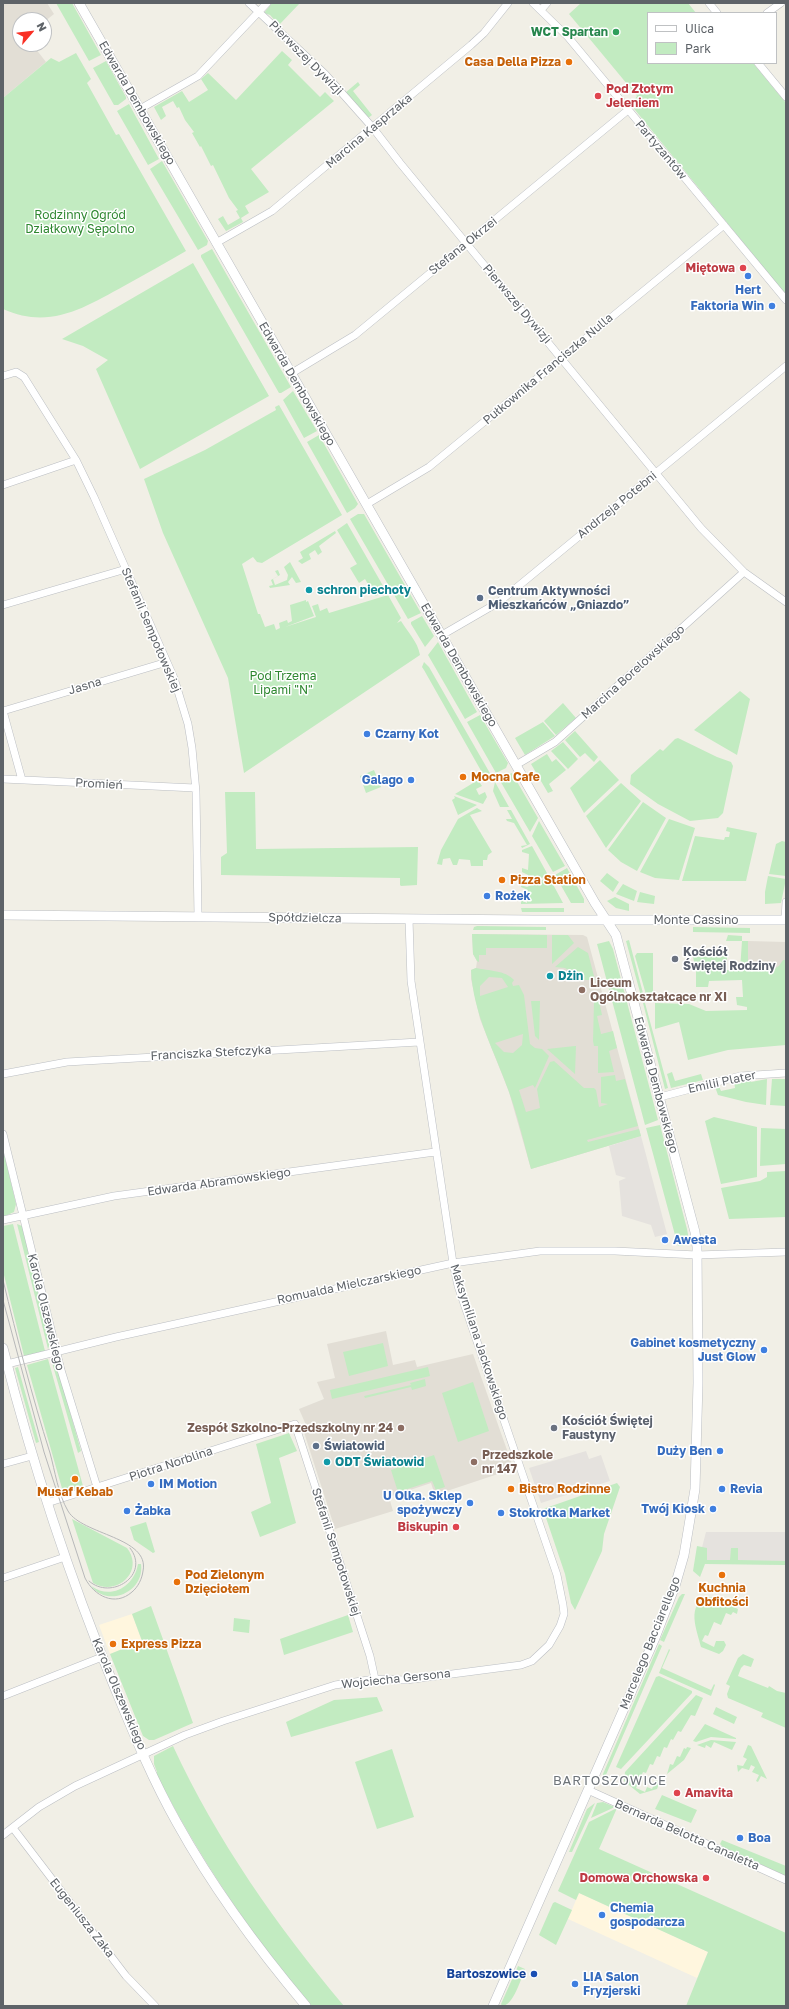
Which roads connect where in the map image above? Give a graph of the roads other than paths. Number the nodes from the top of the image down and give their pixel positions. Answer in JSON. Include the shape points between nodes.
{"nodes":[{"id":1,"x":79,"y":3,"type":"edge"},
{"id":2,"x":249,"y":3,"type":"edge"},
{"id":3,"x":267,"y":3,"type":"edge"},
{"id":4,"x":508,"y":3,"type":"edge"},
{"id":5,"x":533,"y":3,"type":"edge"},
{"id":6,"x":547,"y":3,"type":"edge"},
{"id":7,"x":709,"y":3,"type":"edge"},
{"id":8,"x":781,"y":3,"type":"edge"},
{"id":9,"x":541,"y":10,"type":"junction"},
{"id":10,"x":259,"y":12,"type":"junction"},
{"id":11,"x":716,"y":12,"type":"edge"},
{"id":12,"x":768,"y":12,"type":"edge"},
{"id":13,"x":759,"y":64,"type":"edge"},
{"id":14,"x":786,"y":97,"type":"edge"},
{"id":15,"x":140,"y":109,"type":"junction"},
{"id":16,"x":628,"y":110,"type":"junction"},
{"id":17,"x":373,"y":128,"type":"junction"},
{"id":18,"x":724,"y":225,"type":"junction"},
{"id":19,"x":216,"y":242,"type":"junction"},
{"id":20,"x":466,"y":244,"type":"junction"},
{"id":21,"x":786,"y":300,"type":"edge"},
{"id":22,"x":562,"y":358,"type":"junction"},
{"id":23,"x":786,"y":366,"type":"edge"},
{"id":24,"x":292,"y":373,"type":"junction"},
{"id":25,"x":3,"y":376,"type":"edge"},
{"id":26,"x":76,"y":460,"type":"junction"},
{"id":27,"x":656,"y":474,"type":"junction"},
{"id":28,"x":3,"y":484,"type":"edge"},
{"id":29,"x":367,"y":504,"type":"junction"},
{"id":30,"x":126,"y":569,"type":"junction"},
{"id":31,"x":744,"y":572,"type":"junction"},
{"id":32,"x":786,"y":602,"type":"edge"},
{"id":33,"x":3,"y":605,"type":"edge"},
{"id":34,"x":442,"y":635,"type":"junction"},
{"id":35,"x":167,"y":662,"type":"junction"},
{"id":36,"x":3,"y":711,"type":"edge"},
{"id":37,"x":516,"y":765,"type":"junction"},
{"id":38,"x":3,"y":779,"type":"edge"},
{"id":39,"x":22,"y":780,"type":"junction"},
{"id":40,"x":195,"y":788,"type":"junction"},
{"id":41,"x":786,"y":902,"type":"edge"},
{"id":42,"x":3,"y":915,"type":"edge"},
{"id":43,"x":198,"y":916,"type":"junction"},
{"id":44,"x":410,"y":918,"type":"junction"},
{"id":45,"x":606,"y":920,"type":"junction"},
{"id":46,"x":785,"y":920,"type":"edge"},
{"id":47,"x":419,"y":1042,"type":"junction"},
{"id":48,"x":786,"y":1072,"type":"edge"},
{"id":49,"x":3,"y":1074,"type":"edge"},
{"id":50,"x":660,"y":1097,"type":"junction"},
{"id":51,"x":3,"y":1134,"type":"edge"},
{"id":52,"x":436,"y":1152,"type":"junction"},
{"id":53,"x":22,"y":1215,"type":"junction"},
{"id":54,"x":3,"y":1220,"type":"edge"},
{"id":55,"x":786,"y":1252,"type":"edge"},
{"id":56,"x":697,"y":1255,"type":"junction"},
{"id":57,"x":453,"y":1263,"type":"junction"},
{"id":58,"x":4,"y":1352,"type":"edge"},
{"id":59,"x":57,"y":1352,"type":"junction"},
{"id":60,"x":7,"y":1364,"type":"junction"},
{"id":61,"x":295,"y":1424,"type":"joint"},
{"id":62,"x":32,"y":1456,"type":"junction"},
{"id":63,"x":4,"y":1462,"type":"edge"},
{"id":64,"x":97,"y":1487,"type":"junction"},
{"id":65,"x":47,"y":1503,"type":"junction"},
{"id":66,"x":65,"y":1557,"type":"junction"},
{"id":67,"x":3,"y":1578,"type":"edge"},
{"id":68,"x":555,"y":1638,"type":"joint"},
{"id":69,"x":102,"y":1657,"type":"junction"},
{"id":70,"x":375,"y":1679,"type":"junction"},
{"id":71,"x":3,"y":1696,"type":"edge"},
{"id":72,"x":143,"y":1753,"type":"junction"},
{"id":73,"x":588,"y":1790,"type":"junction"},
{"id":74,"x":13,"y":1828,"type":"junction"},
{"id":75,"x":3,"y":1835,"type":"edge"},
{"id":76,"x":786,"y":1880,"type":"edge"},
{"id":77,"x":154,"y":2006,"type":"edge"},
{"id":78,"x":306,"y":2006,"type":"edge"},
{"id":79,"x":493,"y":2006,"type":"edge"}],
"edges":[{"from":1,"to":15,"type":"street","name":"Edwarda Dembowskiego"},
{"from":2,"to":10,"type":"street","name":"Pierwszej Dywizji"},
{"from":3,"to":10,"type":"street"},
{"from":4,"to":17,"type":"street","name":"Marcina Kasprzaka","via":[[472,45]]},
{"from":5,"to":9,"type":"street","name":"Partyzantów"},
{"from":6,"to":9,"type":"street"},
{"from":7,"to":11,"type":"street"},
{"from":8,"to":12,"type":"street"},
{"from":9,"to":16,"type":"street","name":"Partyzantów","via":[[568,37]]},
{"from":10,"to":15,"type":"street","via":[[198,76]]},
{"from":10,"to":17,"type":"street","name":"Pierwszej Dywizji","via":[[325,74]]},
{"from":13,"to":14,"type":"street"},
{"from":15,"to":19,"type":"street","name":"Edwarda Dembowskiego"},
{"from":16,"to":18,"type":"street","name":"Partyzantów"},
{"from":16,"to":20,"type":"street","name":"Stefana Okrzei"},
{"from":17,"to":19,"type":"street","name":"Marcina Kasprzaka","via":[[272,211]]},
{"from":17,"to":20,"type":"street","name":"Pierwszej Dywizji"},
{"from":18,"to":21,"type":"street","name":"Partyzantów"},
{"from":18,"to":22,"type":"street","name":"Pułkownika Franciszka Nulla"},
{"from":19,"to":24,"type":"street","name":"Edwarda Dembowskiego"},
{"from":20,"to":22,"type":"street","name":"Pierwszej Dywizji"},
{"from":20,"to":24,"type":"street","name":"Stefana Okrzei","via":[[349,340]]},
{"from":22,"to":27,"type":"street","name":"Pierwszej Dywizji"},
{"from":22,"to":29,"type":"street","name":"Pułkownika Franciszka Nulla","via":[[429,467]]},
{"from":23,"to":27,"type":"street","name":"Andrzeja Potebni"},
{"from":24,"to":29,"type":"street","name":"Edwarda Dembowskiego"},
{"from":25,"to":26,"type":"street","name":"Stefanii Sempołowskiej","via":[[16,372],[24,377]]},
{"from":26,"to":28,"type":"street"},
{"from":26,"to":30,"type":"street","name":"Stefanii Sempołowskiej"},
{"from":27,"to":31,"type":"street","name":"Pierwszej Dywizji","via":[[701,528]]},
{"from":27,"to":34,"type":"street","name":"Andrzeja Potebni","via":[[499,602]]},
{"from":29,"to":34,"type":"street","name":"Edwarda Dembowskiego"},
{"from":30,"to":33,"type":"street"},
{"from":30,"to":35,"type":"street","name":"Stefanii Sempołowskiej"},
{"from":31,"to":32,"type":"street","name":"Pierwszej Dywizji"},
{"from":31,"to":37,"type":"street","name":"Marcina Borelowskiego","via":[[555,742]]},
{"from":34,"to":37,"type":"street","name":"Edwarda Dembowskiego"},
{"from":35,"to":36,"type":"street","name":"Jasna"},
{"from":35,"to":40,"type":"street","name":"Stefanii Sempołowskiej","via":[[188,724]]},
{"from":36,"to":39,"type":"street"},
{"from":37,"to":45,"type":"street","name":"Edwarda Dembowskiego"},
{"from":38,"to":39,"type":"street","name":"Promień"},
{"from":39,"to":40,"type":"street","name":"Promień"},
{"from":40,"to":43,"type":"street","name":"Stefanii Sempołowskiej"},
{"from":41,"to":46,"type":"street"},
{"from":42,"to":43,"type":"street","name":"Spółdzielcza"},
{"from":43,"to":44,"type":"street","name":"Spółdzielcza"},
{"from":44,"to":45,"type":"street","name":"Spółdzielcza"},
{"from":44,"to":47,"type":"street","name":"Maksymiliana Jackowskiego","via":[[411,981]]},
{"from":45,"to":46,"type":"street","name":"Monte Cassino"},
{"from":45,"to":50,"type":"street","name":"Edwarda Dembowskiego","via":[[616,935]]},
{"from":47,"to":49,"type":"street","name":"Franciszka Stefczyka","via":[[67,1062]]},
{"from":47,"to":52,"type":"street","name":"Maksymiliana Jackowskiego"},
{"from":48,"to":50,"type":"street","name":"Emilii Plater","via":[[740,1076]]},
{"from":50,"to":56,"type":"street","name":"Edwarda Dembowskiego","via":[[695,1232]]},
{"from":51,"to":53,"type":"street","name":"Karola Olszewskiego"},
{"from":52,"to":53,"type":"street","name":"Edwarda Abramowskiego","via":[[114,1196]]},
{"from":52,"to":57,"type":"street","name":"Maksymiliana Jackowskiego"},
{"from":53,"to":54,"type":"street","name":"Edwarda Abramowskiego"},
{"from":53,"to":59,"type":"street","name":"Karola Olszewskiego"},
{"from":55,"to":56,"type":"street","name":"Romualda Mielczarskiego"},
{"from":56,"to":57,"type":"street","name":"Romualda Mielczarskiego","via":[[540,1251]]},
{"from":56,"to":73,"type":"street","name":"Marcelego Bacciarellego","via":[[697,1457],[694,1499],[686,1548],[655,1638]]},
{"from":57,"to":59,"type":"street","name":"Romualda Mielczarskiego"},
{"from":57,"to":68,"type":"street","name":"Maksymiliana Jackowskiego","via":[[458,1286],[557,1576],[564,1614]]},
{"from":58,"to":60,"type":"street","name":"Karola Olszewskiego"},
{"from":59,"to":60,"type":"street","name":"Romualda Mielczarskiego"},
{"from":59,"to":64,"type":"street","name":"Karola Olszewskiego"},
{"from":60,"to":62,"type":"street","name":"Karola Olszewskiego"},
{"from":61,"to":64,"type":"street","name":"Piotra Norblina"},
{"from":61,"to":70,"type":"street","name":"Stefanii Sempołowskiej","via":[[370,1656]]},
{"from":62,"to":63,"type":"street"},
{"from":62,"to":65,"type":"street","name":"Karola Olszewskiego"},
{"from":64,"to":65,"type":"street","name":"Piotra Norblina"},
{"from":65,"to":66,"type":"street","name":"Karola Olszewskiego"},
{"from":66,"to":67,"type":"street"},
{"from":66,"to":69,"type":"street","name":"Karola Olszewskiego"},
{"from":68,"to":70,"type":"street","name":"Wojciecha Gersona","via":[[536,1658],[521,1665],[406,1680]]},
{"from":69,"to":71,"type":"street"},
{"from":69,"to":72,"type":"street","name":"Karola Olszewskiego"},
{"from":70,"to":72,"type":"street","name":"Wojciecha Gersona","via":[[335,1685],[271,1705],[196,1730]]},
{"from":72,"to":74,"type":"street","name":"Wojciecha Gersona","via":[[75,1786],[40,1807]]},
{"from":72,"to":78,"type":"street","name":"Karola Olszewskiego","via":[[177,1823],[206,1871],[270,1962]]},
{"from":73,"to":76,"type":"street","name":"Bernarda Belotta Canaletta"},
{"from":73,"to":79,"type":"street","name":"Marcelego Bacciarellego"},
{"from":74,"to":75,"type":"street","name":"Wojciecha Gersona"},
{"from":74,"to":77,"type":"street","name":"Eugeniusza Zaka","via":[[126,1976]]}]}
